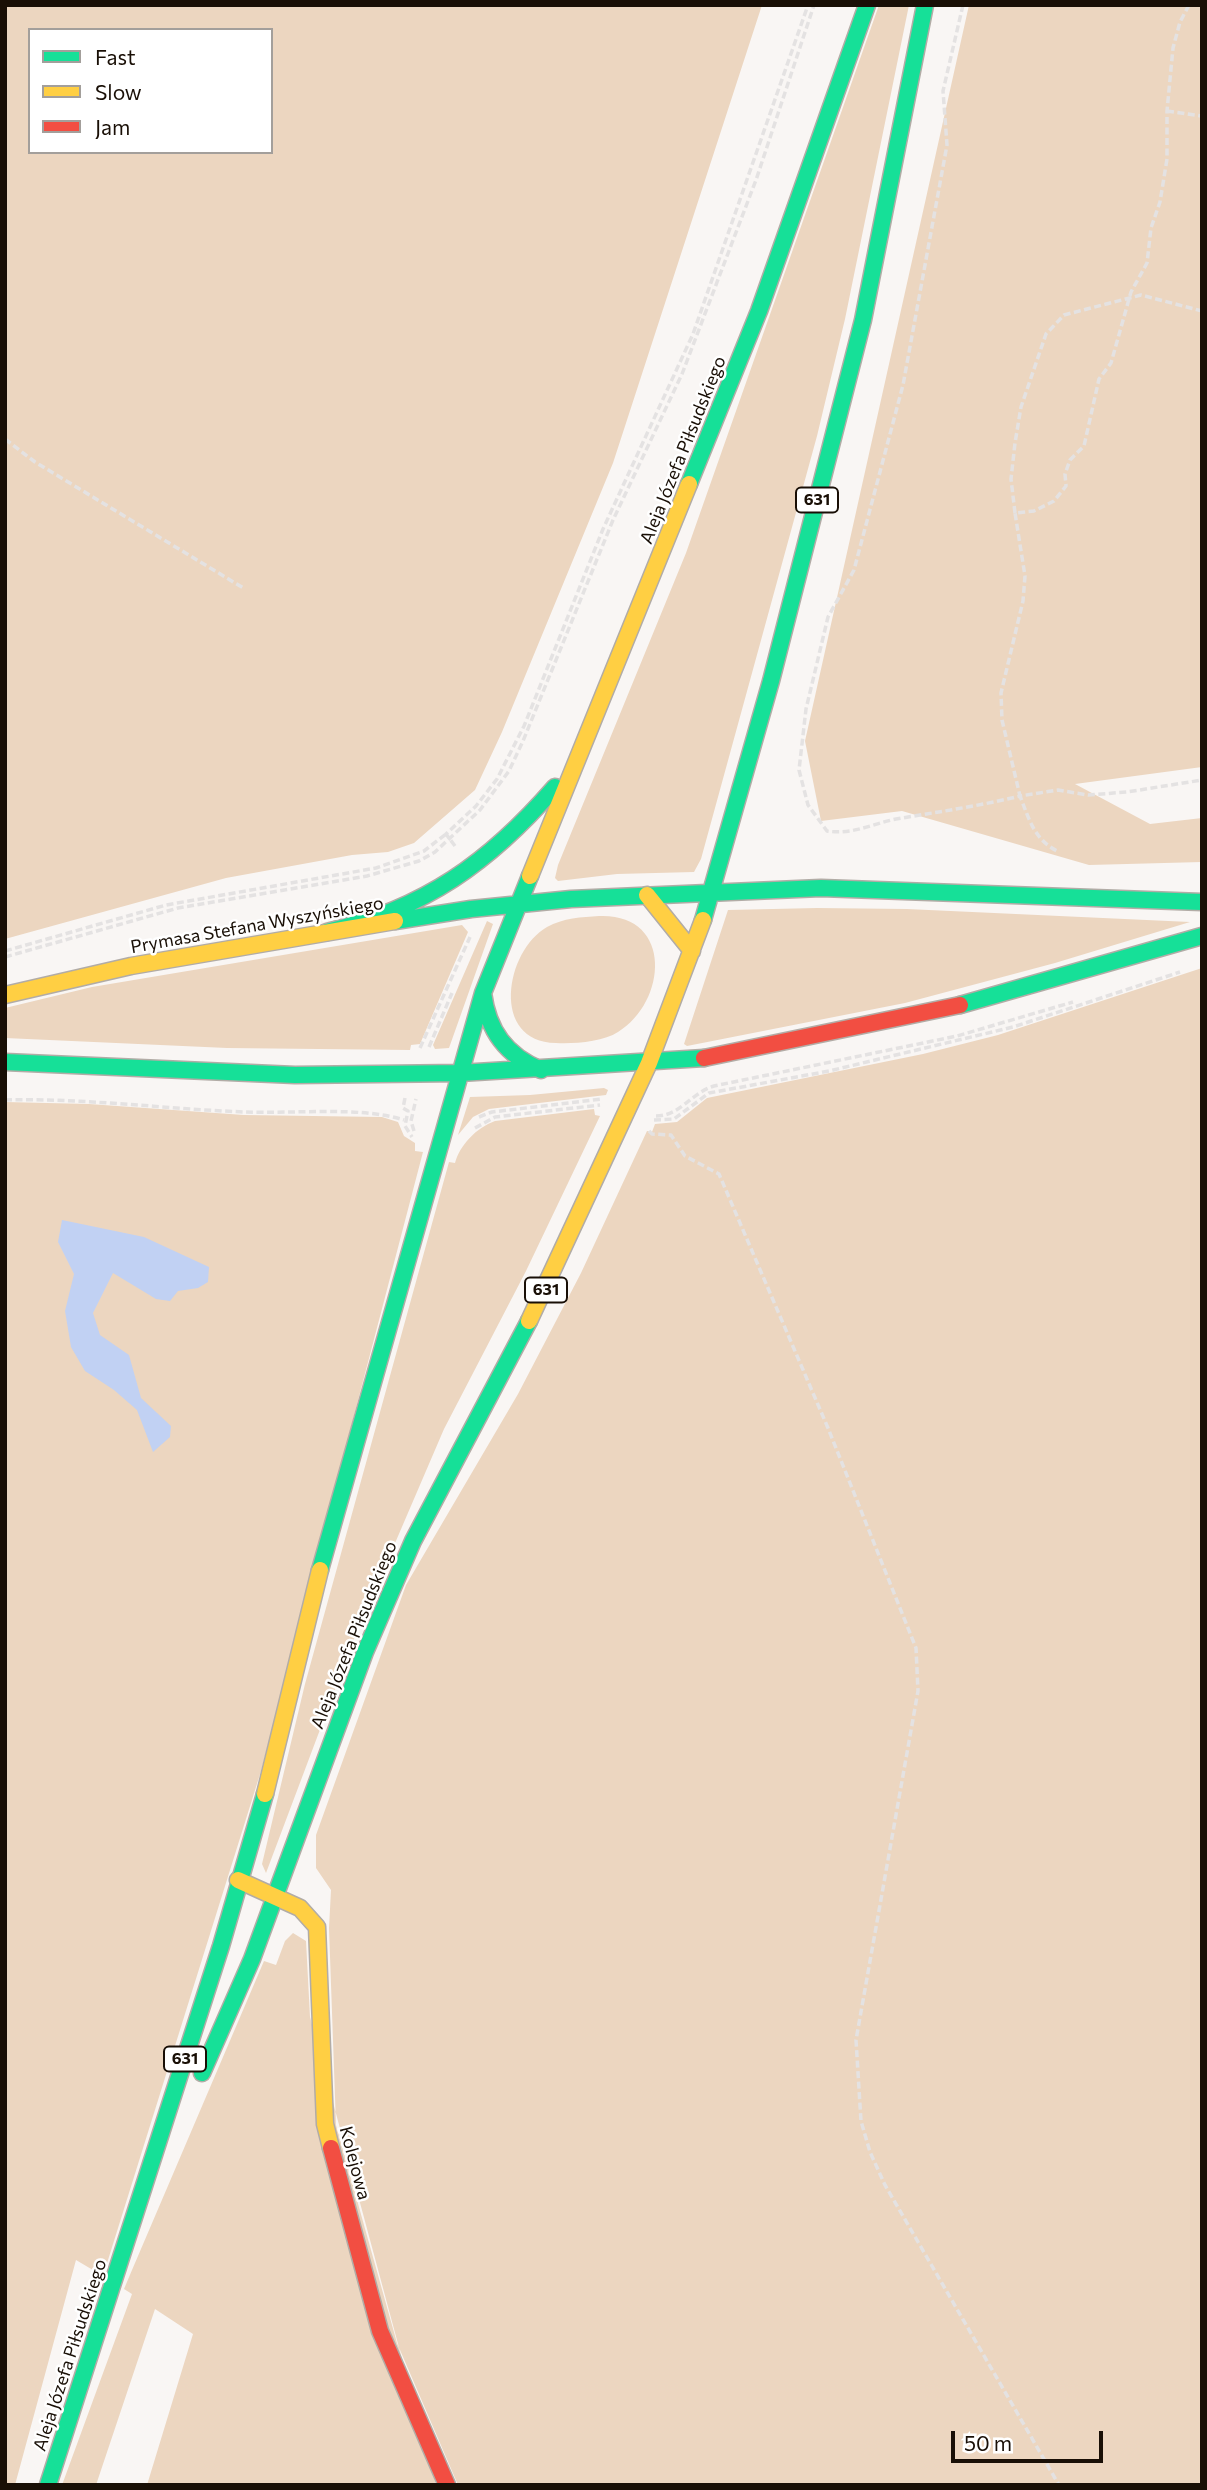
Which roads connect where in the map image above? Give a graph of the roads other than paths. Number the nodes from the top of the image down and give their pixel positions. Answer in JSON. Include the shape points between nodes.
{"nodes":[{"id":1,"x":867,"y":5,"type":"edge"},
{"id":2,"x":925,"y":5,"type":"edge"},
{"id":3,"x":583,"y":745,"type":"junction"},
{"id":4,"x":712,"y":893,"type":"junction"},
{"id":5,"x":647,"y":895,"type":"junction"},
{"id":6,"x":1202,"y":902,"type":"edge"},
{"id":7,"x":518,"y":903,"type":"junction"},
{"id":8,"x":327,"y":932,"type":"junction"},
{"id":9,"x":1202,"y":936,"type":"edge"},
{"id":10,"x":692,"y":951,"type":"junction"},
{"id":11,"x":484,"y":993,"type":"junction"},
{"id":12,"x":5,"y":995,"type":"edge"},
{"id":13,"x":5,"y":1062,"type":"edge"},
{"id":14,"x":649,"y":1063,"type":"junction"},
{"id":15,"x":541,"y":1070,"type":"junction"},
{"id":16,"x":460,"y":1073,"type":"junction"},
{"id":17,"x":239,"y":1880,"type":"junction"},
{"id":18,"x":277,"y":1896,"type":"junction"},
{"id":19,"x":196,"y":2085,"type":"dead end"},
{"id":20,"x":185,"y":2111,"type":"dead end"},
{"id":21,"x":129,"y":2237,"type":"junction"},
{"id":22,"x":48,"y":2485,"type":"edge"},
{"id":23,"x":447,"y":2485,"type":"edge"}],
"edges":[{"from":1,"to":3,"type":"main road","name":"Aleja Józefa Piłsudskiego","number":"631","via":[[760,310]]},
{"from":2,"to":4,"type":"main road","number":"631","via":[[863,320]]},
{"from":3,"to":7,"type":"main road","name":"Aleja Józefa Piłsudskiego","number":"631"},
{"from":3,"to":8,"type":"main road","via":[[530,816],[471,869],[401,911]]},
{"from":4,"to":5,"type":"main road"},
{"from":4,"to":6,"type":"main road","via":[[821,888]]},
{"from":4,"to":10,"type":"main road","number":"631"},
{"from":5,"to":7,"type":"main road"},
{"from":5,"to":10,"type":"main road"},
{"from":7,"to":8,"type":"main road","name":"Prymasa Stefana Wyszyńskiego"},
{"from":7,"to":11,"type":"main road","number":"631"},
{"from":8,"to":12,"type":"main road","name":"Prymasa Stefana Wyszyńskiego","via":[[143,964]]},
{"from":9,"to":14,"type":"main road","via":[[934,1012],[696,1060]]},
{"from":10,"to":14,"type":"main road","number":"631"},
{"from":11,"to":15,"type":"main road","via":[[487,1017],[497,1039],[515,1057]]},
{"from":11,"to":16,"type":"main road","number":"631"},
{"from":13,"to":16,"type":"main road","via":[[271,1074]]},
{"from":14,"to":15,"type":"main road"},
{"from":14,"to":18,"type":"main road","name":"Aleja Józefa Piłsudskiego","number":"631","via":[[546,1290],[412,1541],[365,1652]]},
{"from":15,"to":16,"type":"main road"},
{"from":16,"to":17,"type":"main road","name":"Aleja Józefa Piłsudskiego","number":"631","via":[[306,1618],[281,1738]]},
{"from":17,"to":18,"type":"main road","name":"Kolejowa"},
{"from":17,"to":21,"type":"main road","name":"Aleja Józefa Piłsudskiego","number":"631"},
{"from":18,"to":19,"type":"main road","name":"Aleja Józefa Piłsudskiego","number":"631"},
{"from":18,"to":23,"type":"main road","name":"Kolejowa","via":[[300,1908],[317,1927],[325,2124],[380,2331]]},
{"from":20,"to":21,"type":"main road","name":"Aleja Józefa Piłsudskiego","number":"631"},
{"from":21,"to":22,"type":"main road","name":"Aleja Józefa Piłsudskiego","number":"631"}]}
